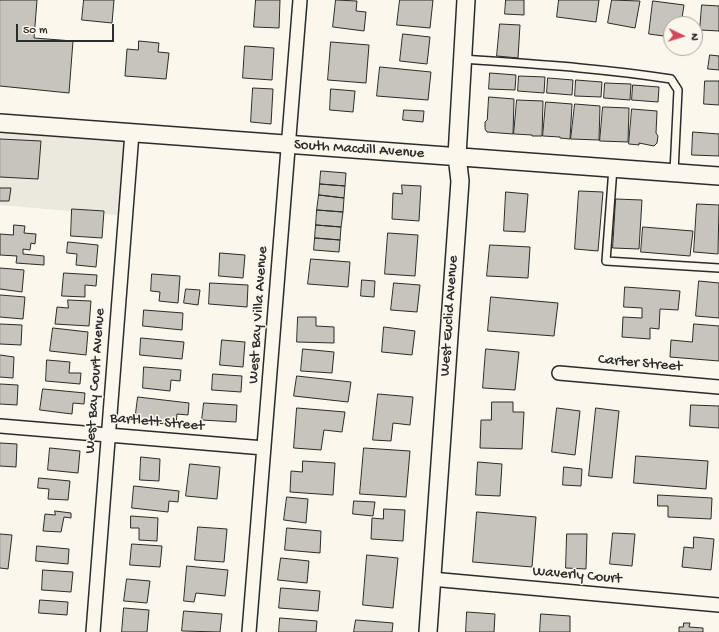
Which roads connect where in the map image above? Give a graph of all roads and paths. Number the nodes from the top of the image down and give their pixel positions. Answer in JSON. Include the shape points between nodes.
{"nodes":[{"id":1,"x":300,"y":0,"type":"edge"},
{"id":2,"x":466,"y":0,"type":"edge"},
{"id":3,"x":462,"y":59,"type":"junction"},
{"id":4,"x":0,"y":123,"type":"edge"},
{"id":5,"x":132,"y":133,"type":"junction"},
{"id":6,"x":288,"y":145,"type":"junction"},
{"id":7,"x":456,"y":156,"type":"junction"},
{"id":8,"x":613,"y":168,"type":"junction"},
{"id":9,"x":674,"y":172,"type":"junction"},
{"id":10,"x":719,"y":176,"type":"edge"},
{"id":11,"x":719,"y":268,"type":"edge"},
{"id":12,"x":559,"y":373,"type":"dead end"},
{"id":13,"x":719,"y":387,"type":"edge"},
{"id":14,"x":0,"y":426,"type":"edge"},
{"id":15,"x":108,"y":436,"type":"junction"},
{"id":16,"x":264,"y":448,"type":"junction"},
{"id":17,"x":431,"y":580,"type":"junction"},
{"id":18,"x":719,"y":605,"type":"edge"},
{"id":19,"x":93,"y":632,"type":"edge"},
{"id":20,"x":249,"y":632,"type":"edge"},
{"id":21,"x":428,"y":632,"type":"edge"}],
"edges":[{"from":1,"to":6,"type":"street","name":"West Bay Villa Avenue"},
{"from":2,"to":3,"type":"street","name":"West Euclid Avenue"},
{"from":3,"to":7,"type":"street","name":"West Euclid Avenue"},
{"from":3,"to":9,"type":"lane","via":[[671,79],[678,90]]},
{"from":4,"to":5,"type":"street","name":"South Macdill Avenue"},
{"from":5,"to":6,"type":"street","name":"South Macdill Avenue"},
{"from":5,"to":15,"type":"street","name":"West Bay Court Avenue"},
{"from":6,"to":7,"type":"street","name":"South Macdill Avenue"},
{"from":6,"to":16,"type":"street","name":"West Bay Villa Avenue"},
{"from":7,"to":8,"type":"street","name":"South Macdill Avenue"},
{"from":7,"to":17,"type":"street","name":"West Euclid Avenue","via":[[460,181]]},
{"from":8,"to":9,"type":"street","name":"South Macdill Avenue"},
{"from":8,"to":11,"type":"lane","via":[[606,261]]},
{"from":9,"to":10,"type":"street","name":"South Macdill Avenue"},
{"from":12,"to":13,"type":"street","name":"Carter Street"},
{"from":14,"to":15,"type":"street","name":"Bartlett Street"},
{"from":15,"to":16,"type":"street","name":"Bartlett Street"},
{"from":15,"to":19,"type":"street","name":"West Bay Court Avenue"},
{"from":16,"to":20,"type":"street","name":"West Bay Villa Avenue"},
{"from":17,"to":18,"type":"street","name":"Waverly Court"},
{"from":17,"to":21,"type":"street","name":"West Euclid Avenue"}]}
